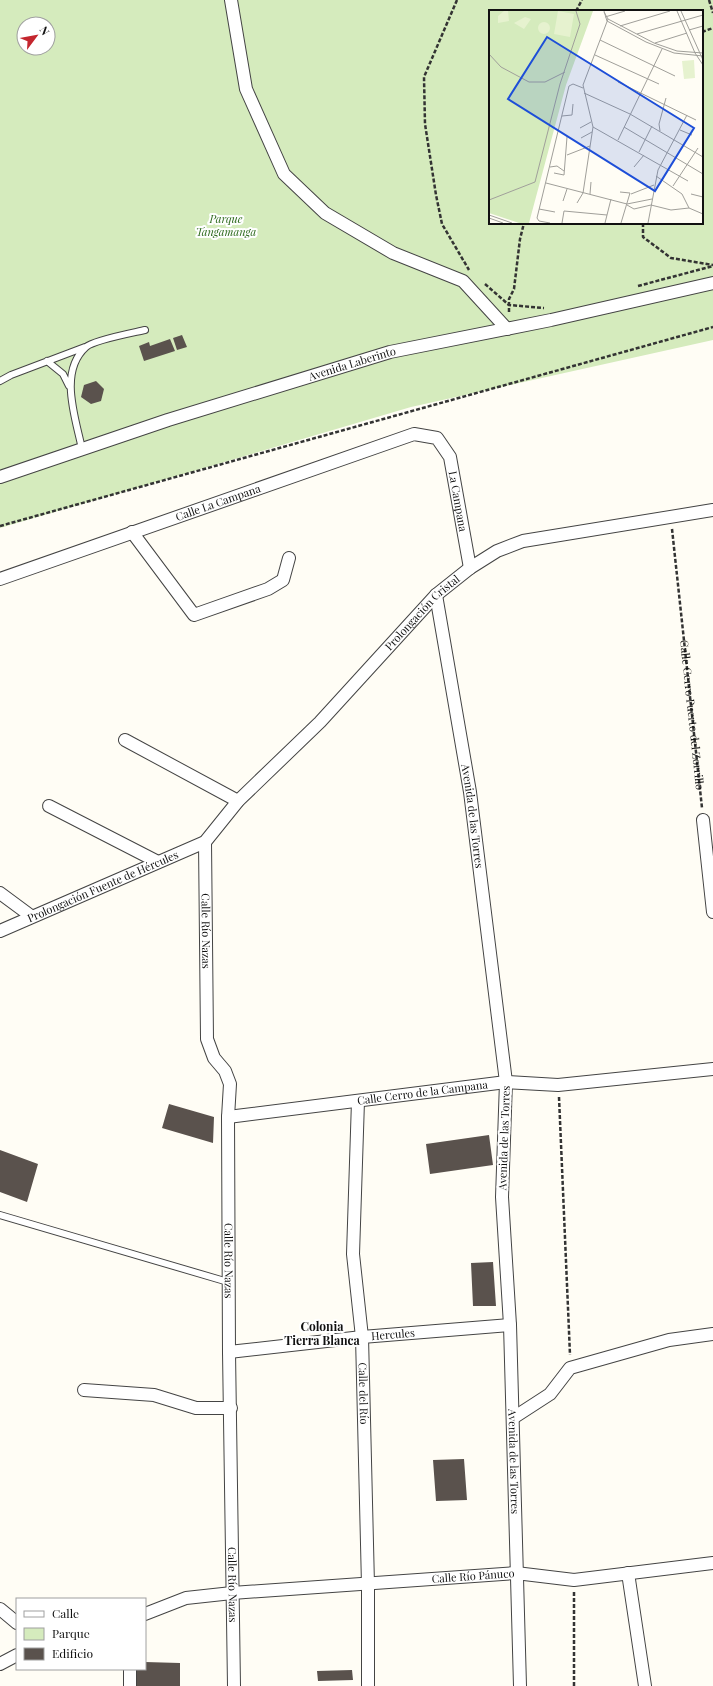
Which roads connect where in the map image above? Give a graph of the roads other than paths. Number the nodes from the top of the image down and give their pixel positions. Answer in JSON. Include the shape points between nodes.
{"nodes":[{"id":1,"x":231,"y":0,"type":"edge"},
{"id":2,"x":713,"y":283,"type":"edge"},
{"id":3,"x":508,"y":329,"type":"junction"},
{"id":4,"x":145,"y":330,"type":"dead end"},
{"id":5,"x":87,"y":346,"type":"junction"},
{"id":6,"x":47,"y":361,"type":"junction"},
{"id":7,"x":0,"y":381,"type":"edge"},
{"id":8,"x":71,"y":395,"type":"junction"},
{"id":9,"x":437,"y":438,"type":"joint"},
{"id":10,"x":82,"y":449,"type":"junction"},
{"id":11,"x":0,"y":477,"type":"edge"},
{"id":12,"x":713,"y":510,"type":"edge"},
{"id":13,"x":132,"y":532,"type":"junction"},
{"id":14,"x":288,"y":558,"type":"dead end"},
{"id":15,"x":470,"y":568,"type":"junction"},
{"id":16,"x":0,"y":579,"type":"edge"},
{"id":17,"x":436,"y":595,"type":"junction"},
{"id":18,"x":125,"y":740,"type":"dead end"},
{"id":19,"x":238,"y":801,"type":"junction"},
{"id":20,"x":49,"y":806,"type":"dead end"},
{"id":21,"x":703,"y":820,"type":"road end"},
{"id":22,"x":205,"y":842,"type":"junction"},
{"id":23,"x":158,"y":862,"type":"junction"},
{"id":24,"x":0,"y":893,"type":"edge"},
{"id":25,"x":713,"y":912,"type":"edge"},
{"id":26,"x":31,"y":916,"type":"junction"},
{"id":27,"x":0,"y":931,"type":"edge"},
{"id":28,"x":713,"y":1069,"type":"edge"},
{"id":29,"x":506,"y":1082,"type":"junction"},
{"id":30,"x":358,"y":1101,"type":"junction"},
{"id":31,"x":228,"y":1117,"type":"junction"},
{"id":32,"x":0,"y":1215,"type":"edge"},
{"id":33,"x":228,"y":1282,"type":"junction"},
{"id":34,"x":510,"y":1325,"type":"junction"},
{"id":35,"x":713,"y":1334,"type":"edge"},
{"id":36,"x":362,"y":1337,"type":"junction"},
{"id":37,"x":229,"y":1352,"type":"junction"},
{"id":38,"x":84,"y":1390,"type":"dead end"},
{"id":39,"x":231,"y":1408,"type":"junction"},
{"id":40,"x":513,"y":1418,"type":"junction"},
{"id":41,"x":713,"y":1563,"type":"edge"},
{"id":42,"x":516,"y":1573,"type":"junction"},
{"id":43,"x":628,"y":1573,"type":"junction"},
{"id":44,"x":368,"y":1585,"type":"junction"},
{"id":45,"x":232,"y":1593,"type":"junction"},
{"id":46,"x":0,"y":1609,"type":"edge"},
{"id":47,"x":146,"y":1614,"type":"edge"},
{"id":48,"x":16,"y":1622,"type":"edge"},
{"id":49,"x":16,"y":1656,"type":"edge"},
{"id":50,"x":0,"y":1664,"type":"edge"},
{"id":51,"x":130,"y":1670,"type":"edge"},
{"id":52,"x":130,"y":1686,"type":"edge"},
{"id":53,"x":234,"y":1686,"type":"edge"},
{"id":54,"x":368,"y":1686,"type":"edge"},
{"id":55,"x":520,"y":1686,"type":"edge"},
{"id":56,"x":645,"y":1686,"type":"edge"}],
"edges":[{"from":1,"to":3,"type":"street","via":[[246,89],[284,174],[325,214],[393,253],[463,281]]},
{"from":2,"to":3,"type":"street","name":"Avenida Laberinto"},
{"from":3,"to":10,"type":"street","name":"Avenida Laberinto","via":[[390,352]]},
{"from":4,"to":5,"type":"lane"},
{"from":5,"to":6,"type":"lane"},
{"from":5,"to":8,"type":"lane","via":[[75,361],[71,375]]},
{"from":6,"to":7,"type":"lane"},
{"from":6,"to":8,"type":"lane","via":[[68,381]]},
{"from":8,"to":10,"type":"lane"},
{"from":9,"to":13,"type":"street","name":"Calle La Campana","via":[[414,434]]},
{"from":9,"to":15,"type":"street","name":"La Campana","via":[[450,457]]},
{"from":10,"to":11,"type":"street","name":"Avenida Laberinto"},
{"from":12,"to":15,"type":"street","name":"Prolongación Cristal","via":[[524,541],[497,551]]},
{"from":13,"to":14,"type":"street","via":[[194,615],[268,590],[283,580]]},
{"from":13,"to":16,"type":"street","name":"Calle La Campana"},
{"from":15,"to":17,"type":"street","name":"Prolongación Cristal"},
{"from":17,"to":19,"type":"street","name":"Prolongación Cristal","via":[[320,722]]},
{"from":17,"to":29,"type":"street","name":"Avenida de las Torres","via":[[470,792]]},
{"from":18,"to":19,"type":"street"},
{"from":19,"to":22,"type":"street","name":"Prolongación Cristal"},
{"from":20,"to":23,"type":"street"},
{"from":21,"to":25,"type":"street"},
{"from":22,"to":23,"type":"street","name":"Prolongación Fuente de Hércules"},
{"from":22,"to":31,"type":"street","name":"Calle Río Nazas","via":[[207,1039],[214,1058],[225,1071],[230,1084]]},
{"from":23,"to":26,"type":"street","name":"Prolongación Fuente de Hércules"},
{"from":24,"to":26,"type":"street"},
{"from":26,"to":27,"type":"street","name":"Prolongación Fuente de Hércules"},
{"from":28,"to":29,"type":"street","name":"Calle Cerro de la Campana","via":[[558,1085]]},
{"from":29,"to":30,"type":"street","name":"Calle Cerro de la Campana"},
{"from":29,"to":34,"type":"street","name":"Avenida de las Torres","via":[[502,1197]]},
{"from":30,"to":31,"type":"street","name":"Calle Cerro de la Campana"},
{"from":30,"to":36,"type":"street","name":"Calle del Río","via":[[353,1254]]},
{"from":31,"to":33,"type":"street","name":"Calle Río Nazas"},
{"from":32,"to":33,"type":"lane"},
{"from":33,"to":37,"type":"street","name":"Calle Río Nazas"},
{"from":34,"to":36,"type":"street","name":"Hercules"},
{"from":34,"to":40,"type":"street","name":"Avenida de las Torres"},
{"from":35,"to":40,"type":"street","via":[[670,1340],[570,1368],[550,1394]]},
{"from":36,"to":37,"type":"street","name":"Hercules"},
{"from":36,"to":44,"type":"street","name":"Calle del Río"},
{"from":37,"to":39,"type":"street","name":"Calle Río Nazas"},
{"from":38,"to":39,"type":"street","via":[[154,1395],[196,1408]]},
{"from":39,"to":45,"type":"street","name":"Calle Río Nazas"},
{"from":40,"to":42,"type":"street","name":"Avenida de las Torres"},
{"from":41,"to":43,"type":"street","name":"Calle Río Pánuco"},
{"from":42,"to":43,"type":"street","name":"Calle Río Pánuco","via":[[574,1580]]},
{"from":42,"to":44,"type":"street","name":"Calle Río Pánuco"},
{"from":42,"to":55,"type":"street","name":"Avenida de las Torres"},
{"from":43,"to":56,"type":"street"},
{"from":44,"to":45,"type":"street","name":"Calle Río Pánuco"},
{"from":44,"to":54,"type":"street","name":"Calle del Río"},
{"from":45,"to":47,"type":"street","name":"Calle Río Pánuco","via":[[186,1598]]},
{"from":45,"to":53,"type":"street","name":"Calle Río Nazas"},
{"from":46,"to":48,"type":"street"},
{"from":49,"to":50,"type":"street"},
{"from":51,"to":52,"type":"street"}]}
